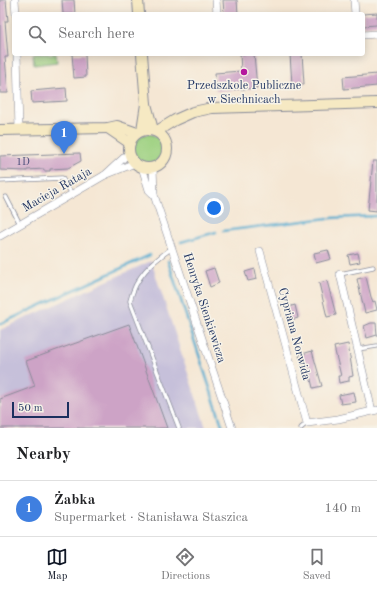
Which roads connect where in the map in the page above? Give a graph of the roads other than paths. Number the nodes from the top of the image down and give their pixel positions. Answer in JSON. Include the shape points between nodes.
{"nodes":[{"id":1,"x":15,"y":0,"type":"edge"},
{"id":2,"x":138,"y":0,"type":"edge"},
{"id":3,"x":216,"y":0,"type":"edge"},
{"id":4,"x":354,"y":0,"type":"edge"},
{"id":5,"x":16,"y":12,"type":"edge"},
{"id":6,"x":139,"y":12,"type":"edge"},
{"id":7,"x":217,"y":12,"type":"edge"},
{"id":8,"x":355,"y":12,"type":"edge"},
{"id":9,"x":377,"y":34,"type":"edge"},
{"id":10,"x":365,"y":35,"type":"edge"},
{"id":11,"x":17,"y":56,"type":"edge"},
{"id":12,"x":142,"y":56,"type":"edge"},
{"id":13,"x":377,"y":103,"type":"edge"},
{"id":14,"x":146,"y":104,"type":"junction"},
{"id":15,"x":108,"y":128,"type":"junction"},
{"id":16,"x":0,"y":130,"type":"edge"},
{"id":17,"x":19,"y":130,"type":"junction"},
{"id":18,"x":139,"y":132,"type":"junction"},
{"id":19,"x":158,"y":133,"type":"junction"},
{"id":20,"x":130,"y":148,"type":"junction"},
{"id":21,"x":139,"y":165,"type":"junction"},
{"id":22,"x":153,"y":168,"type":"junction"},
{"id":23,"x":105,"y":175,"type":"junction"},
{"id":24,"x":0,"y":181,"type":"edge"},
{"id":25,"x":72,"y":194,"type":"junction"},
{"id":26,"x":154,"y":196,"type":"junction"},
{"id":27,"x":6,"y":197,"type":"dead end"},
{"id":28,"x":20,"y":225,"type":"junction"},
{"id":29,"x":0,"y":236,"type":"edge"},
{"id":30,"x":173,"y":248,"type":"junction"},
{"id":31,"x":260,"y":251,"type":"dead end"},
{"id":32,"x":373,"y":267,"type":"dead end"},
{"id":33,"x":340,"y":274,"type":"joint"},
{"id":34,"x":377,"y":346,"type":"edge"},
{"id":35,"x":358,"y":349,"type":"junction"},
{"id":36,"x":374,"y":410,"type":"edge"},
{"id":37,"x":304,"y":425,"type":"edge"},
{"id":38,"x":179,"y":428,"type":"edge"},
{"id":39,"x":232,"y":428,"type":"edge"}],
"edges":[{"from":1,"to":5,"type":"street"},
{"from":2,"to":6,"type":"street"},
{"from":3,"to":7,"type":"street"},
{"from":4,"to":8,"type":"street"},
{"from":9,"to":10,"type":"street"},
{"from":11,"to":17,"type":"street"},
{"from":12,"to":14,"type":"street"},
{"from":13,"to":19,"type":"street","via":[[212,108],[193,112],[175,120]]},
{"from":14,"to":18,"type":"street"},
{"from":14,"to":19,"type":"street"},
{"from":15,"to":17,"type":"street"},
{"from":15,"to":18,"type":"street","via":[[117,126]]},
{"from":15,"to":20,"type":"street"},
{"from":16,"to":17,"type":"street"},
{"from":18,"to":19,"type":"street"},
{"from":18,"to":20,"type":"street"},
{"from":19,"to":22,"type":"street","via":[[167,143],[167,155]]},
{"from":20,"to":21,"type":"street"},
{"from":20,"to":23,"type":"street","name":"Macieja Rataja"},
{"from":21,"to":22,"type":"street"},
{"from":21,"to":23,"type":"street","name":"Macieja Rataja"},
{"from":21,"to":26,"type":"street","name":"Henryka Sienkiewicza"},
{"from":22,"to":26,"type":"street","name":"Henryka Sienkiewicza"},
{"from":23,"to":25,"type":"street","name":"Macieja Rataja"},
{"from":24,"to":25,"type":"lane","via":[[62,178]]},
{"from":25,"to":28,"type":"street","name":"Macieja Rataja"},
{"from":26,"to":30,"type":"street","name":"Henryka Sienkiewicza"},
{"from":27,"to":28,"type":"lane"},
{"from":28,"to":29,"type":"street","name":"Macieja Rataja"},
{"from":30,"to":38,"type":"lane","via":[[153,262],[133,286],[130,300]]},
{"from":30,"to":39,"type":"street","name":"Henryka Sienkiewicza"},
{"from":31,"to":37,"type":"street","name":"Cypriana Norwida"},
{"from":32,"to":33,"type":"lane"},
{"from":33,"to":35,"type":"street"},
{"from":34,"to":35,"type":"lane"},
{"from":35,"to":36,"type":"street"},
{"from":36,"to":37,"type":"street"}]}
